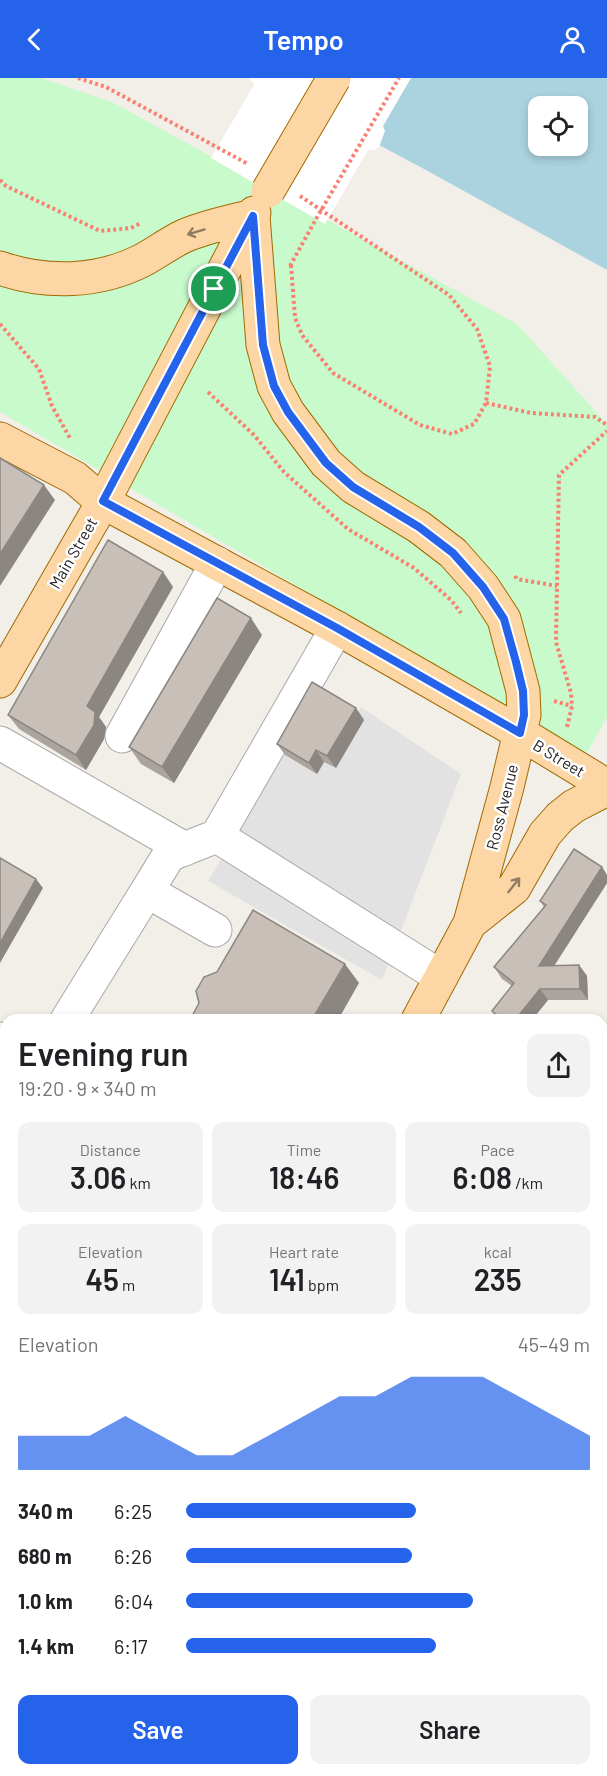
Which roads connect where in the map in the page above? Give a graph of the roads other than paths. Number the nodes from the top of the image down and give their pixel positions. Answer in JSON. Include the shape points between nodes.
{"nodes":[{"id":1,"x":334,"y":78,"type":"edge"},
{"id":2,"x":268,"y":192,"type":"junction"},
{"id":3,"x":0,"y":268,"type":"edge"},
{"id":4,"x":0,"y":439,"type":"edge"},
{"id":5,"x":103,"y":501,"type":"junction"},
{"id":6,"x":217,"y":563,"type":"junction"},
{"id":7,"x":337,"y":628,"type":"junction"},
{"id":8,"x":0,"y":681,"type":"edge"},
{"id":9,"x":520,"y":733,"type":"junction"},
{"id":10,"x":122,"y":736,"type":"dead end"},
{"id":11,"x":0,"y":743,"type":"edge"},
{"id":12,"x":607,"y":788,"type":"edge"},
{"id":13,"x":217,"y":836,"type":"junction"},
{"id":14,"x":185,"y":849,"type":"junction"},
{"id":15,"x":147,"y":891,"type":"junction"},
{"id":16,"x":470,"y":923,"type":"junction"},
{"id":17,"x":215,"y":930,"type":"dead end"},
{"id":18,"x":441,"y":977,"type":"junction"},
{"id":19,"x":72,"y":1014,"type":"edge"},
{"id":20,"x":421,"y":1014,"type":"edge"}],
"edges":[{"from":1,"to":2,"type":"main road","name":"Main Street","bridge":true},
{"from":2,"to":3,"type":"main road","one_way":true,"via":[[142,261],[114,272],[58,280],[24,277]]},
{"from":2,"to":5,"type":"main road","name":"Main Street"},
{"from":2,"to":9,"type":"main road","name":"Ross Avenue","via":[[263,345],[274,386],[326,463],[353,487],[453,553],[483,587],[504,619],[516,662],[523,691]]},
{"from":4,"to":5,"type":"main road","name":"B Street","via":[[75,478]]},
{"from":5,"to":6,"type":"main road","name":"B Street"},
{"from":5,"to":8,"type":"main road","name":"Main Street"},
{"from":6,"to":7,"type":"main road","name":"B Street"},
{"from":6,"to":10,"type":"street"},
{"from":7,"to":9,"type":"main road","name":"B Street"},
{"from":7,"to":13,"type":"street"},
{"from":9,"to":12,"type":"main road","name":"B Street"},
{"from":9,"to":16,"type":"main road","name":"Ross Avenue"},
{"from":11,"to":14,"type":"street"},
{"from":16,"to":12,"type":"main road","one_way":true,"via":[[514,888],[545,834],[560,817]]},
{"from":13,"to":14,"type":"street"},
{"from":13,"to":18,"type":"street"},
{"from":14,"to":15,"type":"street","via":[[169,855]]},
{"from":15,"to":17,"type":"street"},
{"from":15,"to":19,"type":"street"},
{"from":16,"to":18,"type":"main road","name":"Ross Avenue"},
{"from":18,"to":20,"type":"main road","name":"Ross Avenue"}]}
